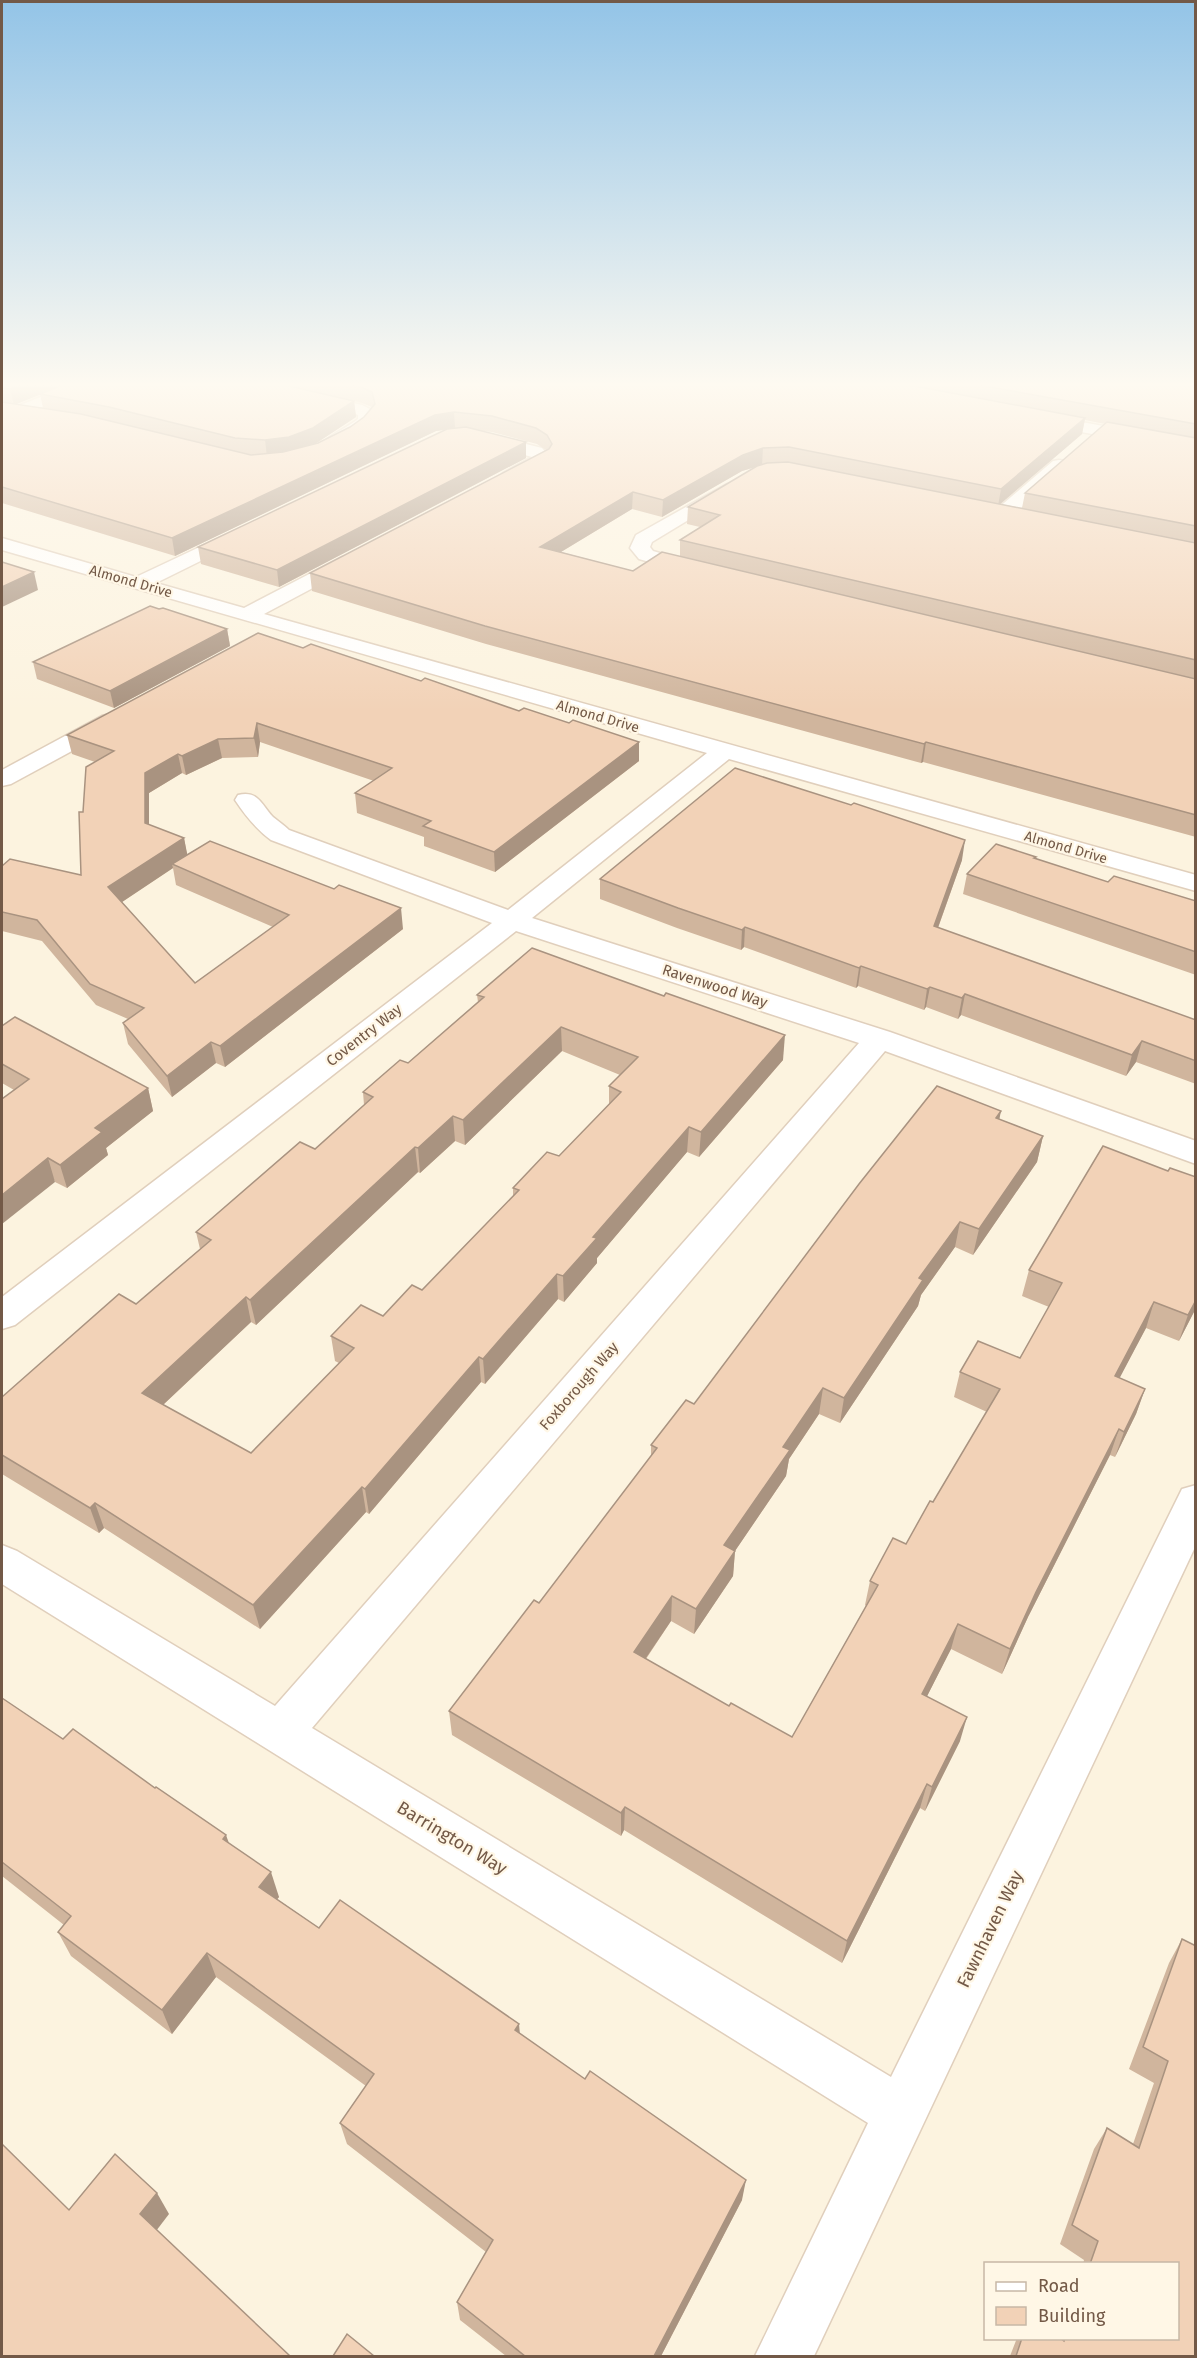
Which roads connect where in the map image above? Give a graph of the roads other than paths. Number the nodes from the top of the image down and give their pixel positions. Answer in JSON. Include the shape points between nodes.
{"nodes":[{"id":1,"x":722,"y":492,"type":"edge"},
{"id":2,"x":1028,"y":492,"type":"edge"},
{"id":3,"x":981,"y":508,"type":"edge"},
{"id":4,"x":1004,"y":513,"type":"junction"},
{"id":5,"x":1026,"y":518,"type":"edge"},
{"id":6,"x":260,"y":525,"type":"edge"},
{"id":7,"x":3,"y":546,"type":"edge"},
{"id":8,"x":365,"y":553,"type":"edge"},
{"id":9,"x":714,"y":574,"type":"edge"},
{"id":10,"x":139,"y":583,"type":"junction"},
{"id":11,"x":247,"y":615,"type":"junction"},
{"id":12,"x":286,"y":627,"type":"junction"},
{"id":13,"x":261,"y":640,"type":"edge"},
{"id":14,"x":127,"y":712,"type":"edge"},
{"id":15,"x":724,"y":751,"type":"junction"},
{"id":16,"x":2,"y":779,"type":"edge"},
{"id":17,"x":247,"y":800,"type":"dead end"},
{"id":18,"x":1196,"y":883,"type":"edge"},
{"id":19,"x":512,"y":921,"type":"junction"},
{"id":20,"x":879,"y":1039,"type":"junction"},
{"id":21,"x":1196,"y":1153,"type":"edge"},
{"id":22,"x":2,"y":1316,"type":"edge"},
{"id":23,"x":1196,"y":1501,"type":"edge"},
{"id":24,"x":2,"y":1563,"type":"edge"},
{"id":25,"x":280,"y":1733,"type":"junction"},
{"id":26,"x":901,"y":2113,"type":"junction"},
{"id":27,"x":784,"y":2356,"type":"edge"}],
"edges":[{"from":1,"to":9,"type":"street","via":[[643,539],[640,548],[646,555],[668,563]]},
{"from":2,"to":4,"type":"street"},
{"from":3,"to":4,"type":"street"},
{"from":4,"to":5,"type":"street"},
{"from":6,"to":10,"type":"street"},
{"from":7,"to":10,"type":"street","name":"Almond Drive"},
{"from":8,"to":11,"type":"street"},
{"from":10,"to":11,"type":"street","name":"Almond Drive"},
{"from":11,"to":12,"type":"street","name":"Almond Drive"},
{"from":12,"to":13,"type":"street"},
{"from":12,"to":15,"type":"street","name":"Almond Drive"},
{"from":14,"to":16,"type":"street"},
{"from":15,"to":18,"type":"street","name":"Almond Drive"},
{"from":15,"to":19,"type":"street","name":"Coventry Way"},
{"from":17,"to":19,"type":"street","name":"Ravenwood Way","via":[[280,835]]},
{"from":19,"to":20,"type":"street","name":"Ravenwood Way"},
{"from":19,"to":22,"type":"street","name":"Coventry Way"},
{"from":20,"to":21,"type":"street","name":"Ravenwood Way"},
{"from":20,"to":25,"type":"street","name":"Foxborough Way"},
{"from":23,"to":26,"type":"street","name":"Fawnhaven Way"},
{"from":24,"to":25,"type":"street","name":"Barrington Way"},
{"from":25,"to":26,"type":"street","name":"Barrington Way"},
{"from":26,"to":27,"type":"street","name":"Fawnhaven Way"}]}
